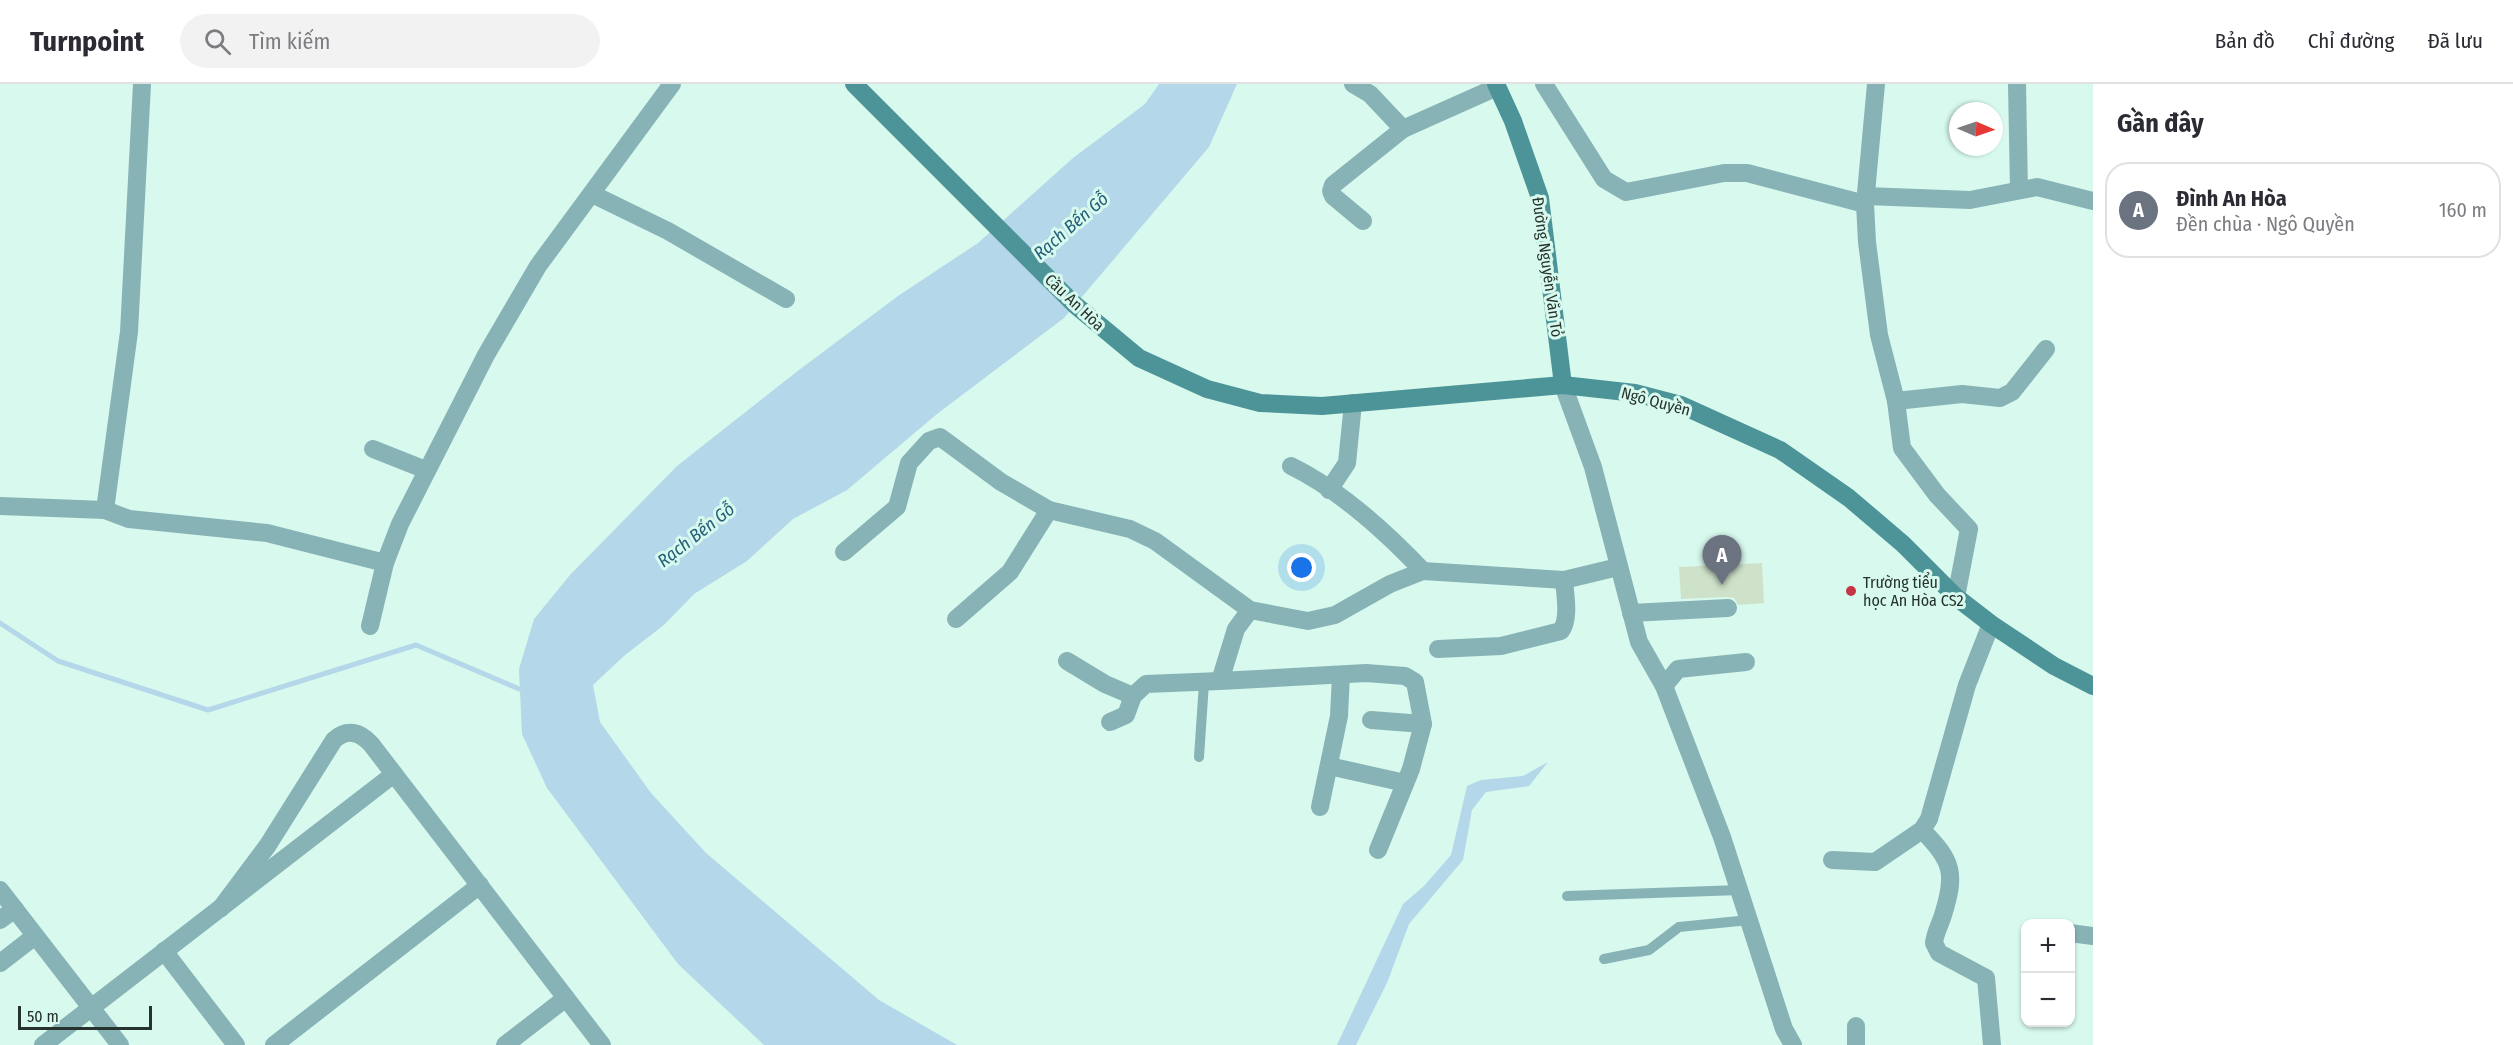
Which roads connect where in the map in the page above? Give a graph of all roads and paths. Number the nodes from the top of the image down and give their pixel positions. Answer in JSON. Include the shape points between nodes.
{"nodes":[{"id":1,"x":142,"y":84,"type":"edge"},
{"id":2,"x":672,"y":84,"type":"edge"},
{"id":3,"x":854,"y":84,"type":"edge"},
{"id":4,"x":1353,"y":84,"type":"edge"},
{"id":5,"x":1544,"y":84,"type":"edge"},
{"id":6,"x":1876,"y":84,"type":"edge"},
{"id":7,"x":2017,"y":84,"type":"edge"},
{"id":8,"x":1496,"y":85,"type":"edge"},
{"id":9,"x":1403,"y":129,"type":"junction"},
{"id":10,"x":2019,"y":190,"type":"junction"},
{"id":11,"x":592,"y":194,"type":"junction"},
{"id":12,"x":1865,"y":200,"type":"junction"},
{"id":13,"x":2093,"y":201,"type":"edge"},
{"id":14,"x":1363,"y":221,"type":"dead end"},
{"id":15,"x":786,"y":299,"type":"dead end"},
{"id":16,"x":2046,"y":349,"type":"dead end"},
{"id":17,"x":1139,"y":358,"type":"joint"},
{"id":18,"x":1563,"y":385,"type":"junction"},
{"id":19,"x":1896,"y":400,"type":"junction"},
{"id":20,"x":1353,"y":404,"type":"junction"},
{"id":21,"x":373,"y":449,"type":"dead end"},
{"id":22,"x":1291,"y":466,"type":"dead end"},
{"id":23,"x":426,"y":470,"type":"junction"},
{"id":24,"x":1329,"y":490,"type":"junction"},
{"id":25,"x":0,"y":506,"type":"edge"},
{"id":26,"x":105,"y":510,"type":"junction"},
{"id":27,"x":1049,"y":510,"type":"junction"},
{"id":28,"x":844,"y":552,"type":"dead end"},
{"id":29,"x":385,"y":563,"type":"junction"},
{"id":30,"x":1618,"y":567,"type":"junction"},
{"id":31,"x":1423,"y":571,"type":"junction"},
{"id":32,"x":1564,"y":580,"type":"junction"},
{"id":33,"x":1956,"y":597,"type":"junction"},
{"id":34,"x":1728,"y":608,"type":"dead end"},
{"id":35,"x":1250,"y":610,"type":"junction"},
{"id":36,"x":1631,"y":613,"type":"junction"},
{"id":37,"x":956,"y":619,"type":"dead end"},
{"id":38,"x":1991,"y":624,"type":"junction"},
{"id":39,"x":370,"y":626,"type":"dead end"},
{"id":40,"x":1438,"y":649,"type":"dead end"},
{"id":41,"x":1067,"y":661,"type":"dead end"},
{"id":42,"x":1746,"y":663,"type":"dead end"},
{"id":43,"x":1341,"y":675,"type":"junction"},
{"id":44,"x":1212,"y":682,"type":"junction"},
{"id":45,"x":1664,"y":686,"type":"junction"},
{"id":46,"x":2093,"y":686,"type":"edge"},
{"id":47,"x":1133,"y":696,"type":"junction"},
{"id":48,"x":1371,"y":720,"type":"dead end"},
{"id":49,"x":1110,"y":722,"type":"dead end"},
{"id":50,"x":1423,"y":724,"type":"junction"},
{"id":51,"x":1199,"y":757,"type":"dead end"},
{"id":52,"x":1329,"y":766,"type":"junction"},
{"id":53,"x":394,"y":774,"type":"junction"},
{"id":54,"x":1405,"y":783,"type":"junction"},
{"id":55,"x":1320,"y":807,"type":"dead end"},
{"id":56,"x":1922,"y":830,"type":"junction"},
{"id":57,"x":1378,"y":850,"type":"dead end"},
{"id":58,"x":1832,"y":860,"type":"dead end"},
{"id":59,"x":480,"y":885,"type":"junction"},
{"id":60,"x":0,"y":890,"type":"edge"},
{"id":61,"x":1740,"y":890,"type":"junction"},
{"id":62,"x":1567,"y":896,"type":"dead end"},
{"id":63,"x":221,"y":908,"type":"junction"},
{"id":64,"x":7,"y":914,"type":"edge"},
{"id":65,"x":1749,"y":920,"type":"junction"},
{"id":66,"x":2075,"y":934,"type":"edge"},
{"id":67,"x":35,"y":936,"type":"junction"},
{"id":68,"x":2093,"y":936,"type":"edge"},
{"id":69,"x":164,"y":951,"type":"junction"},
{"id":70,"x":1604,"y":959,"type":"dead end"},
{"id":71,"x":0,"y":963,"type":"edge"},
{"id":72,"x":566,"y":998,"type":"junction"},
{"id":73,"x":91,"y":1008,"type":"junction"},
{"id":74,"x":1856,"y":1026,"type":"dead end"},
{"id":75,"x":43,"y":1045,"type":"edge"},
{"id":76,"x":120,"y":1045,"type":"edge"},
{"id":77,"x":236,"y":1045,"type":"edge"},
{"id":78,"x":274,"y":1045,"type":"edge"},
{"id":79,"x":505,"y":1045,"type":"edge"},
{"id":80,"x":602,"y":1045,"type":"edge"},
{"id":81,"x":1793,"y":1045,"type":"edge"},
{"id":82,"x":1856,"y":1045,"type":"edge"},
{"id":83,"x":1992,"y":1045,"type":"edge"}],
"edges":[{"from":1,"to":26,"type":"street","via":[[129,332]]},
{"from":2,"to":11,"type":"street"},
{"from":3,"to":17,"type":"street","name":"Cầu An Hòa","via":[[1074,304]]},
{"from":4,"to":9,"type":"street","via":[[1370,94]]},
{"from":5,"to":12,"type":"street","via":[[1604,179],[1626,192],[1724,173],[1747,173]]},
{"from":6,"to":12,"type":"street"},
{"from":7,"to":10,"type":"street"},
{"from":8,"to":9,"type":"street"},
{"from":8,"to":18,"type":"street","name":"Đường Nguyễn Văn Tỏ","via":[[1540,198]]},
{"from":9,"to":14,"type":"street","via":[[1333,185],[1333,196]]},
{"from":10,"to":12,"type":"street","via":[[1971,200]]},
{"from":10,"to":13,"type":"street","via":[[2046,187]]},
{"from":11,"to":15,"type":"street","via":[[668,231]]},
{"from":11,"to":23,"type":"street","via":[[538,266]]},
{"from":12,"to":19,"type":"street","via":[[1879,335]]},
{"from":16,"to":19,"type":"street","via":[[2012,392],[2000,398],[1962,394]]},
{"from":17,"to":20,"type":"street","name":"Ngô Quyền","via":[[1208,389],[1260,402]]},
{"from":18,"to":20,"type":"street","name":"Ngô Quyền"},
{"from":18,"to":30,"type":"street","via":[[1593,467]]},
{"from":18,"to":33,"type":"street","name":"Ngô Quyền","via":[[1635,393],[1681,405],[1780,450],[1849,498]]},
{"from":19,"to":33,"type":"street","via":[[1902,448],[1969,529]]},
{"from":20,"to":24,"type":"street","via":[[1347,463]]},
{"from":21,"to":23,"type":"street"},
{"from":22,"to":24,"type":"street"},
{"from":23,"to":29,"type":"street"},
{"from":24,"to":31,"type":"street","via":[[1392,538]]},
{"from":25,"to":26,"type":"street"},
{"from":26,"to":29,"type":"street","via":[[129,519],[267,533]]},
{"from":27,"to":28,"type":"street","via":[[1000,482],[940,437],[934,438],[909,463],[897,507]]},
{"from":27,"to":35,"type":"street","via":[[1130,529],[1176,555]]},
{"from":27,"to":37,"type":"street","via":[[1010,572]]},
{"from":29,"to":39,"type":"street"},
{"from":30,"to":32,"type":"street"},
{"from":30,"to":36,"type":"street"},
{"from":31,"to":32,"type":"street"},
{"from":31,"to":35,"type":"street","via":[[1325,619],[1308,621]]},
{"from":32,"to":40,"type":"street","via":[[1565,625],[1561,631],[1501,646]]},
{"from":33,"to":38,"type":"street","name":"Ngô Quyền"},
{"from":34,"to":36,"type":"street"},
{"from":35,"to":44,"type":"street","via":[[1236,629]]},
{"from":36,"to":45,"type":"street","via":[[1639,642]]},
{"from":38,"to":46,"type":"street","name":"Ngô Quyền","via":[[2054,666]]},
{"from":38,"to":56,"type":"street","via":[[1967,685],[1929,819]]},
{"from":41,"to":47,"type":"street"},
{"from":42,"to":45,"type":"street","via":[[1678,669]]},
{"from":43,"to":44,"type":"street"},
{"from":43,"to":50,"type":"street","via":[[1405,676],[1415,682]]},
{"from":43,"to":52,"type":"street","via":[[1339,716]]},
{"from":44,"to":47,"type":"street","via":[[1146,684]]},
{"from":44,"to":51,"type":"lane"},
{"from":45,"to":61,"type":"street"},
{"from":47,"to":49,"type":"street","via":[[1126,716]]},
{"from":48,"to":50,"type":"street"},
{"from":50,"to":54,"type":"street"},
{"from":52,"to":54,"type":"street"},
{"from":52,"to":55,"type":"street"},
{"from":53,"to":59,"type":"street"},
{"from":53,"to":63,"type":"street"},
{"from":53,"to":63,"type":"street","via":[[360,734],[338,736],[268,845]]},
{"from":54,"to":57,"type":"street"},
{"from":56,"to":58,"type":"street","via":[[1875,862]]},
{"from":56,"to":83,"type":"street","via":[[1949,861],[1951,876],[1934,943],[1940,953],[1986,978]]},
{"from":59,"to":72,"type":"street"},
{"from":59,"to":78,"type":"street"},
{"from":60,"to":64,"type":"street"},
{"from":61,"to":62,"type":"lane"},
{"from":61,"to":65,"type":"street"},
{"from":63,"to":69,"type":"street"},
{"from":64,"to":67,"type":"street"},
{"from":65,"to":70,"type":"lane","via":[[1679,927],[1649,950]]},
{"from":65,"to":81,"type":"street","via":[[1784,1029]]},
{"from":66,"to":68,"type":"street"},
{"from":67,"to":71,"type":"street"},
{"from":67,"to":73,"type":"street"},
{"from":69,"to":73,"type":"street"},
{"from":69,"to":77,"type":"street"},
{"from":72,"to":79,"type":"street"},
{"from":72,"to":80,"type":"street"},
{"from":73,"to":75,"type":"street"},
{"from":73,"to":76,"type":"street"},
{"from":74,"to":82,"type":"street"}]}
